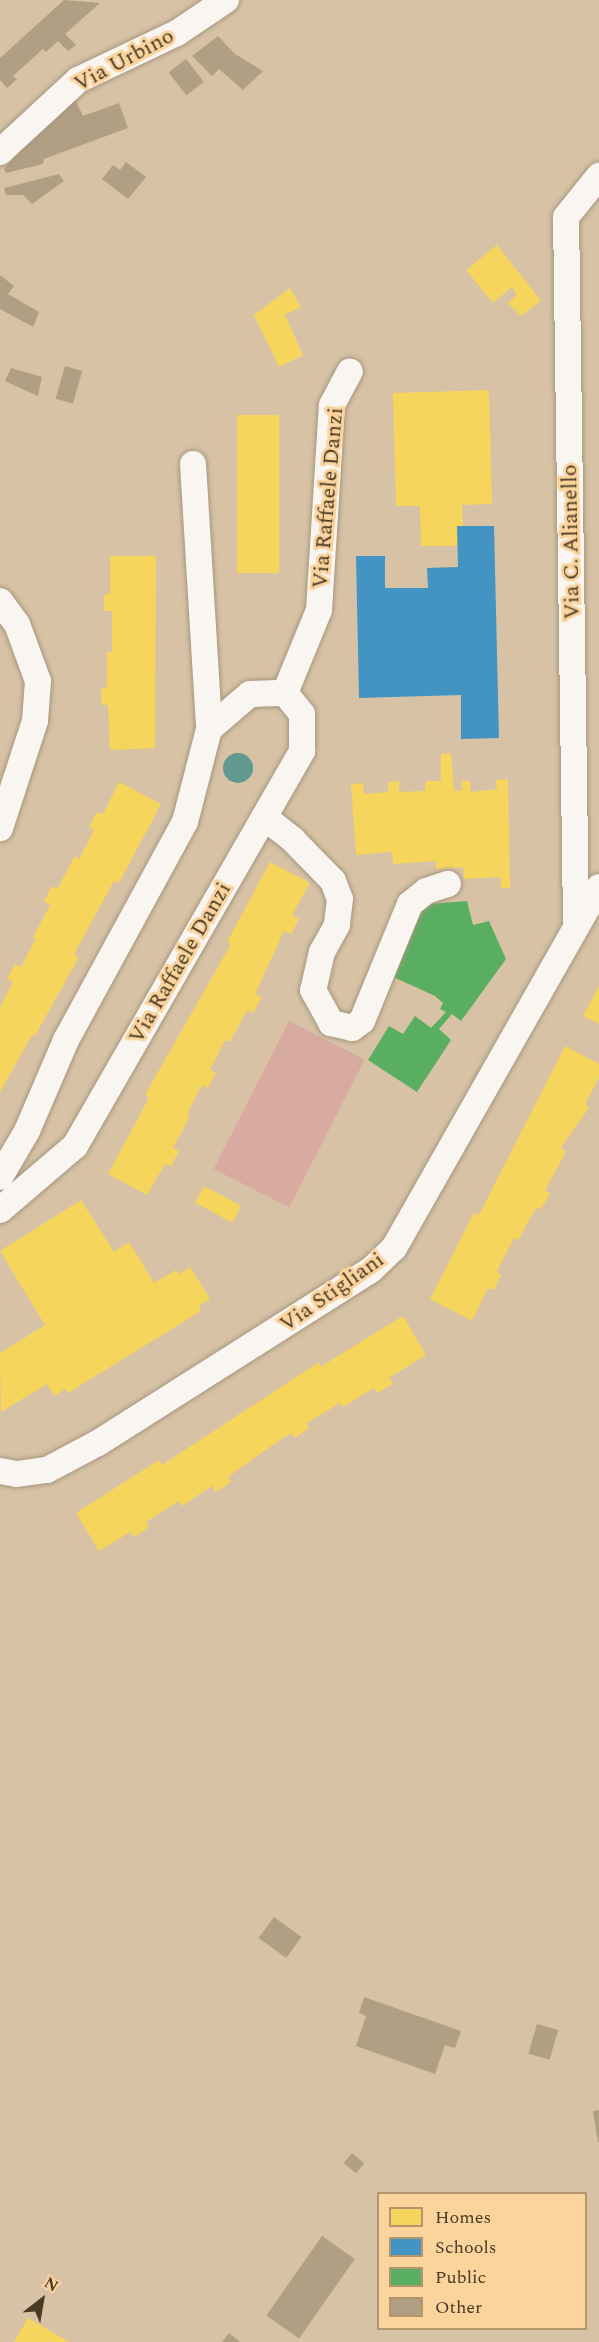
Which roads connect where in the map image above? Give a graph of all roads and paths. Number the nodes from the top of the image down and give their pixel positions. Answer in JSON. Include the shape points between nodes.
{"nodes":[{"id":1,"x":226,"y":0,"type":"edge"},
{"id":2,"x":0,"y":152,"type":"edge"},
{"id":3,"x":599,"y":176,"type":"edge"},
{"id":4,"x":350,"y":371,"type":"dead end"},
{"id":5,"x":193,"y":464,"type":"dead end"},
{"id":6,"x":0,"y":601,"type":"edge"},
{"id":7,"x":285,"y":693,"type":"junction"},
{"id":8,"x":208,"y":729,"type":"junction"},
{"id":9,"x":264,"y":817,"type":"junction"},
{"id":10,"x":0,"y":828,"type":"edge"},
{"id":11,"x":448,"y":884,"type":"dead end"},
{"id":12,"x":599,"y":887,"type":"edge"},
{"id":13,"x":576,"y":921,"type":"junction"},
{"id":14,"x":27,"y":1131,"type":"junction"},
{"id":15,"x":64,"y":1158,"type":"junction"},
{"id":16,"x":0,"y":1177,"type":"edge"},
{"id":17,"x":0,"y":1210,"type":"edge"},
{"id":18,"x":0,"y":1471,"type":"edge"}],
"edges":[{"from":1,"to":2,"type":"street","name":"Via Urbino","via":[[177,33],[78,80]]},
{"from":3,"to":13,"type":"street","name":"Via C. Alianello","via":[[566,217]]},
{"from":4,"to":7,"type":"street","name":"Via Raffaele Danzi","via":[[332,405],[319,610]]},
{"from":5,"to":8,"type":"street"},
{"from":6,"to":10,"type":"street","via":[[17,624],[38,681],[35,721]]},
{"from":7,"to":8,"type":"street","via":[[250,694]]},
{"from":7,"to":9,"type":"street","name":"Via Raffaele Danzi","via":[[302,714],[302,751]]},
{"from":8,"to":14,"type":"street","via":[[185,822],[66,1040]]},
{"from":9,"to":11,"type":"street","via":[[333,881],[340,899],[337,925],[322,952],[313,990],[331,1023],[351,1028],[362,1021],[410,904],[426,891]]},
{"from":9,"to":15,"type":"street","name":"Via Raffaele Danzi","via":[[75,1146]]},
{"from":12,"to":13,"type":"street","name":"Via Stigliani"},
{"from":13,"to":18,"type":"street","name":"Via Stigliani","via":[[413,1219],[394,1248],[371,1270],[98,1443],[46,1470],[17,1474]]},
{"from":14,"to":15,"type":"street","via":[[47,1150]]},
{"from":14,"to":16,"type":"street"},
{"from":15,"to":17,"type":"street","name":"Via Raffaele Danzi"}]}
